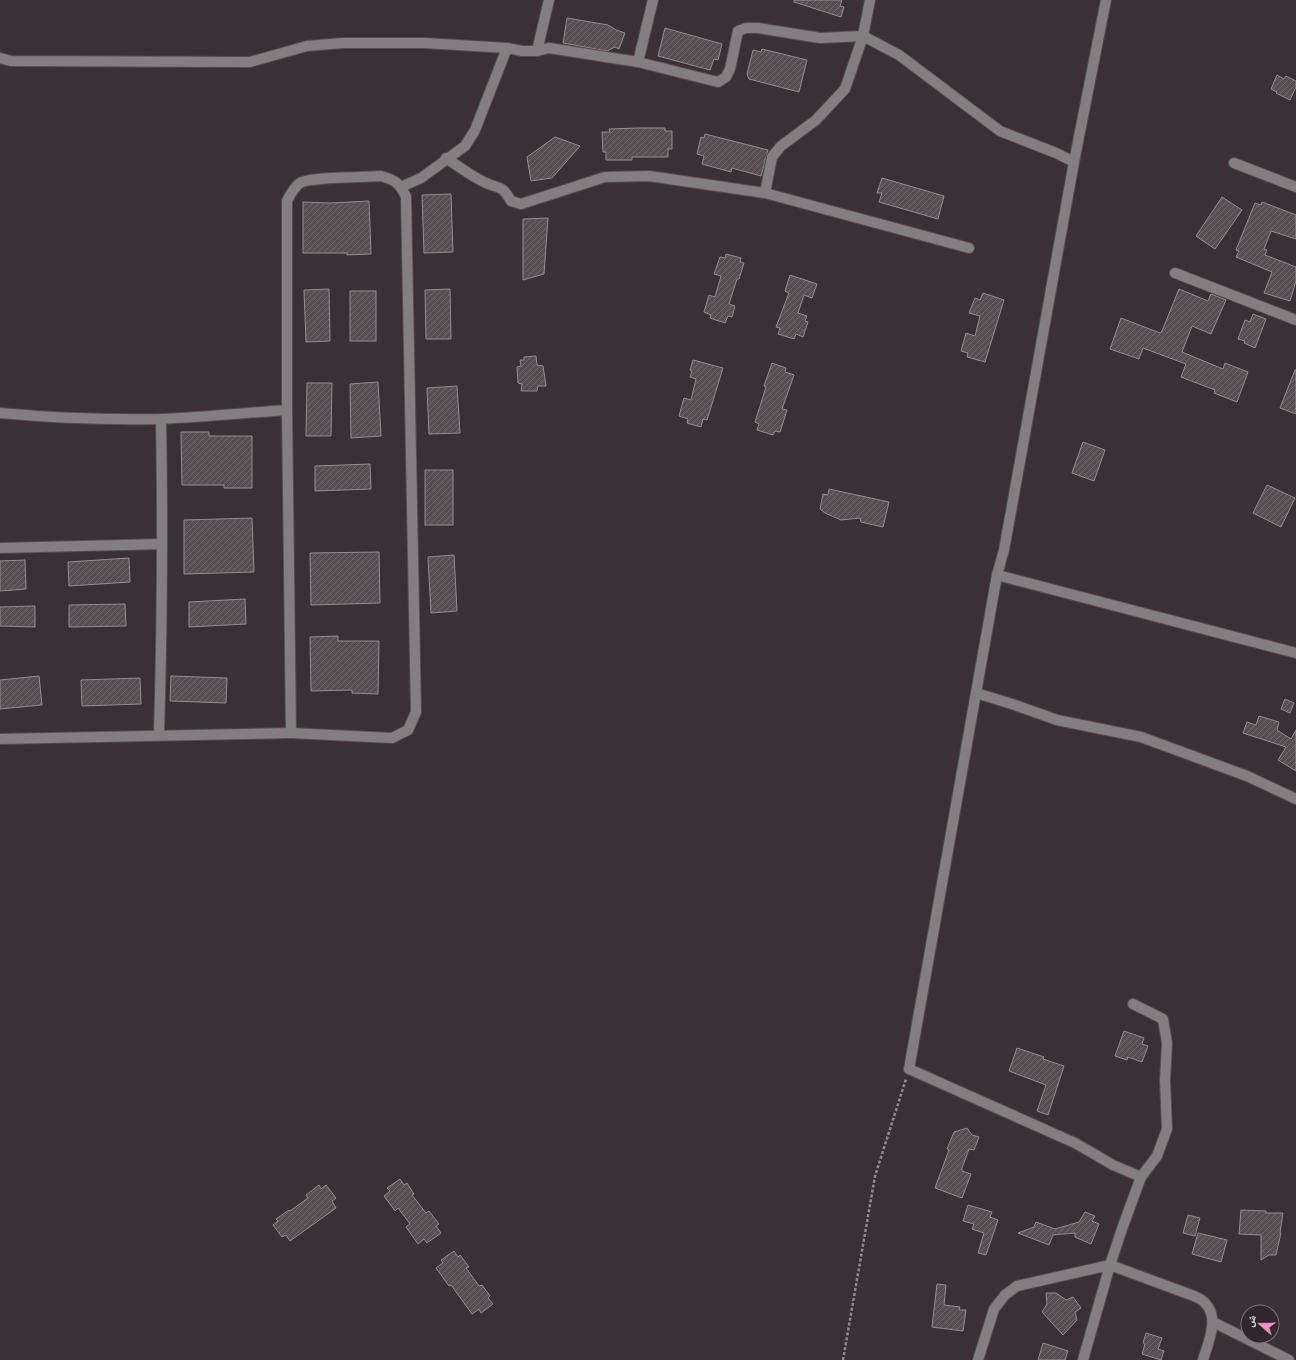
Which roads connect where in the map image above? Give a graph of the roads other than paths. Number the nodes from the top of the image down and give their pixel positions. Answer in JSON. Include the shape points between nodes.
{"nodes":[{"id":1,"x":549,"y":0,"type":"edge"},
{"id":2,"x":653,"y":0,"type":"edge"},
{"id":3,"x":870,"y":0,"type":"edge"},
{"id":4,"x":1106,"y":0,"type":"edge"},
{"id":5,"x":863,"y":36,"type":"junction"},
{"id":6,"x":507,"y":48,"type":"junction"},
{"id":7,"x":538,"y":51,"type":"junction"},
{"id":8,"x":0,"y":58,"type":"edge"},
{"id":9,"x":638,"y":62,"type":"junction"},
{"id":10,"x":446,"y":158,"type":"junction"},
{"id":11,"x":1074,"y":162,"type":"junction"},
{"id":12,"x":1234,"y":163,"type":"dead end"},
{"id":13,"x":402,"y":187,"type":"junction"},
{"id":14,"x":1296,"y":187,"type":"edge"},
{"id":15,"x":765,"y":193,"type":"junction"},
{"id":16,"x":969,"y":248,"type":"dead end"},
{"id":17,"x":1175,"y":273,"type":"dead end"},
{"id":18,"x":1296,"y":320,"type":"edge"},
{"id":19,"x":288,"y":410,"type":"junction"},
{"id":20,"x":0,"y":413,"type":"edge"},
{"id":21,"x":161,"y":418,"type":"junction"},
{"id":22,"x":162,"y":544,"type":"junction"},
{"id":23,"x":0,"y":548,"type":"edge"},
{"id":24,"x":997,"y":575,"type":"junction"},
{"id":25,"x":1296,"y":653,"type":"edge"},
{"id":26,"x":976,"y":693,"type":"junction"},
{"id":27,"x":291,"y":733,"type":"junction"},
{"id":28,"x":159,"y":735,"type":"junction"},
{"id":29,"x":0,"y":739,"type":"edge"},
{"id":30,"x":1296,"y":799,"type":"edge"},
{"id":31,"x":1133,"y":1004,"type":"dead end"},
{"id":32,"x":1141,"y":1177,"type":"junction"},
{"id":33,"x":1110,"y":1265,"type":"junction"},
{"id":34,"x":1213,"y":1322,"type":"junction"},
{"id":35,"x":978,"y":1360,"type":"edge"},
{"id":36,"x":1083,"y":1360,"type":"edge"},
{"id":37,"x":1203,"y":1360,"type":"edge"},
{"id":38,"x":1289,"y":1360,"type":"edge"}],
"edges":[{"from":1,"to":7,"type":"street"},
{"from":2,"to":9,"type":"street"},
{"from":3,"to":5,"type":"street"},
{"from":4,"to":11,"type":"street"},
{"from":5,"to":9,"type":"street","via":[[820,38],[746,28],[738,31],[730,69],[726,77],[718,82]]},
{"from":5,"to":11,"type":"street","via":[[899,55],[1000,131]]},
{"from":5,"to":15,"type":"street","via":[[845,89],[816,120],[781,146],[772,157]]},
{"from":6,"to":7,"type":"street"},
{"from":6,"to":8,"type":"street","via":[[425,43],[343,43],[307,46],[250,62],[12,61]]},
{"from":6,"to":10,"type":"street","via":[[475,130],[465,146]]},
{"from":7,"to":9,"type":"street","via":[[549,48]]},
{"from":10,"to":13,"type":"street","via":[[421,178]]},
{"from":10,"to":15,"type":"street","via":[[484,183],[498,186],[506,192],[511,201],[521,204],[604,177],[649,176]]},
{"from":11,"to":24,"type":"street","via":[[1004,550]]},
{"from":12,"to":14,"type":"street"},
{"from":13,"to":19,"type":"street","via":[[381,176],[311,180],[300,183],[287,201]]},
{"from":13,"to":27,"type":"street","via":[[406,197],[416,712],[408,730],[392,738]]},
{"from":15,"to":16,"type":"street"},
{"from":17,"to":18,"type":"street"},
{"from":19,"to":21,"type":"street"},
{"from":19,"to":27,"type":"street"},
{"from":20,"to":21,"type":"street","via":[[76,418]]},
{"from":21,"to":22,"type":"street"},
{"from":22,"to":23,"type":"street"},
{"from":22,"to":28,"type":"street"},
{"from":24,"to":25,"type":"street"},
{"from":24,"to":26,"type":"street"},
{"from":26,"to":30,"type":"street","via":[[1057,720],[1141,738],[1247,776]]},
{"from":26,"to":32,"type":"street","via":[[909,1069],[1075,1143],[1113,1165]]},
{"from":27,"to":28,"type":"street"},
{"from":28,"to":29,"type":"street"},
{"from":31,"to":32,"type":"street","via":[[1163,1019],[1167,1043],[1167,1129],[1157,1156]]},
{"from":32,"to":33,"type":"street"},
{"from":33,"to":34,"type":"street","via":[[1205,1302],[1212,1313]]},
{"from":33,"to":35,"type":"street","via":[[1018,1286],[1005,1295],[994,1309]]},
{"from":33,"to":36,"type":"street"},
{"from":34,"to":37,"type":"street"},
{"from":34,"to":38,"type":"street"}]}
